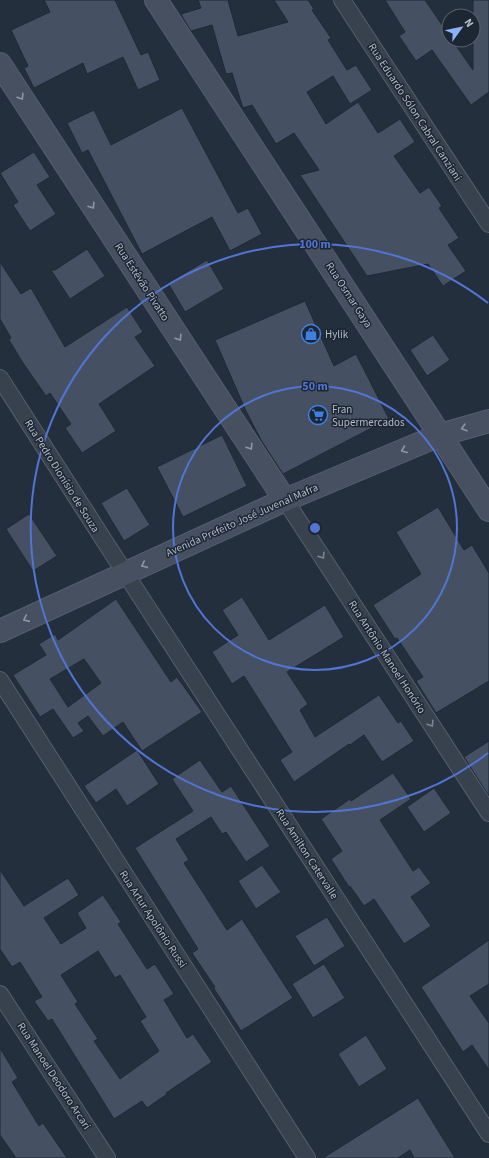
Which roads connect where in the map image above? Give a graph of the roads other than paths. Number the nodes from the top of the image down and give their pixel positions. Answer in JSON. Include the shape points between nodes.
{"nodes":[{"id":1,"x":156,"y":0,"type":"edge"},
{"id":2,"x":342,"y":0,"type":"edge"},
{"id":3,"x":0,"y":64,"type":"edge"},
{"id":4,"x":489,"y":224,"type":"edge"},
{"id":5,"x":0,"y":378,"type":"edge"},
{"id":6,"x":489,"y":421,"type":"edge"},
{"id":7,"x":440,"y":435,"type":"junction"},
{"id":8,"x":285,"y":500,"type":"junction"},
{"id":9,"x":489,"y":510,"type":"edge"},
{"id":10,"x":125,"y":574,"type":"junction"},
{"id":11,"x":0,"y":631,"type":"edge"},
{"id":12,"x":0,"y":680,"type":"edge"},
{"id":13,"x":489,"y":813,"type":"edge"},
{"id":14,"x":0,"y":994,"type":"edge"},
{"id":15,"x":489,"y":1134,"type":"edge"},
{"id":16,"x":107,"y":1158,"type":"edge"},
{"id":17,"x":307,"y":1158,"type":"edge"}],
"edges":[{"from":1,"to":7,"type":"main road","name":"Rua Osmar Gaya"},
{"from":2,"to":4,"type":"street","name":"Rua Eduardo Sólon Cabral Canziani"},
{"from":3,"to":8,"type":"main road","name":"Rua Estêvão Pivatto","one_way":true},
{"from":5,"to":10,"type":"street","name":"Rua Pedro Dionísio de Souza"},
{"from":6,"to":7,"type":"main road","name":"Avenida Prefeito José Juvenal Mafra","one_way":true},
{"from":7,"to":8,"type":"main road","name":"Avenida Prefeito José Juvenal Mafra","one_way":true},
{"from":7,"to":9,"type":"main road","name":"Rua Osmar Gaya"},
{"from":8,"to":10,"type":"main road","name":"Avenida Prefeito José Juvenal Mafra","one_way":true},
{"from":8,"to":13,"type":"street","name":"Rua Antônio Manoel Honório","one_way":true},
{"from":10,"to":11,"type":"main road","name":"Avenida Prefeito José Juvenal Mafra","one_way":true},
{"from":10,"to":15,"type":"street","name":"Rua Amilton Catervalle"},
{"from":12,"to":17,"type":"street","name":"Rua Artur Apolônio Russi"},
{"from":14,"to":16,"type":"street","name":"Rua Manoel Deodoro Arcari"}]}
